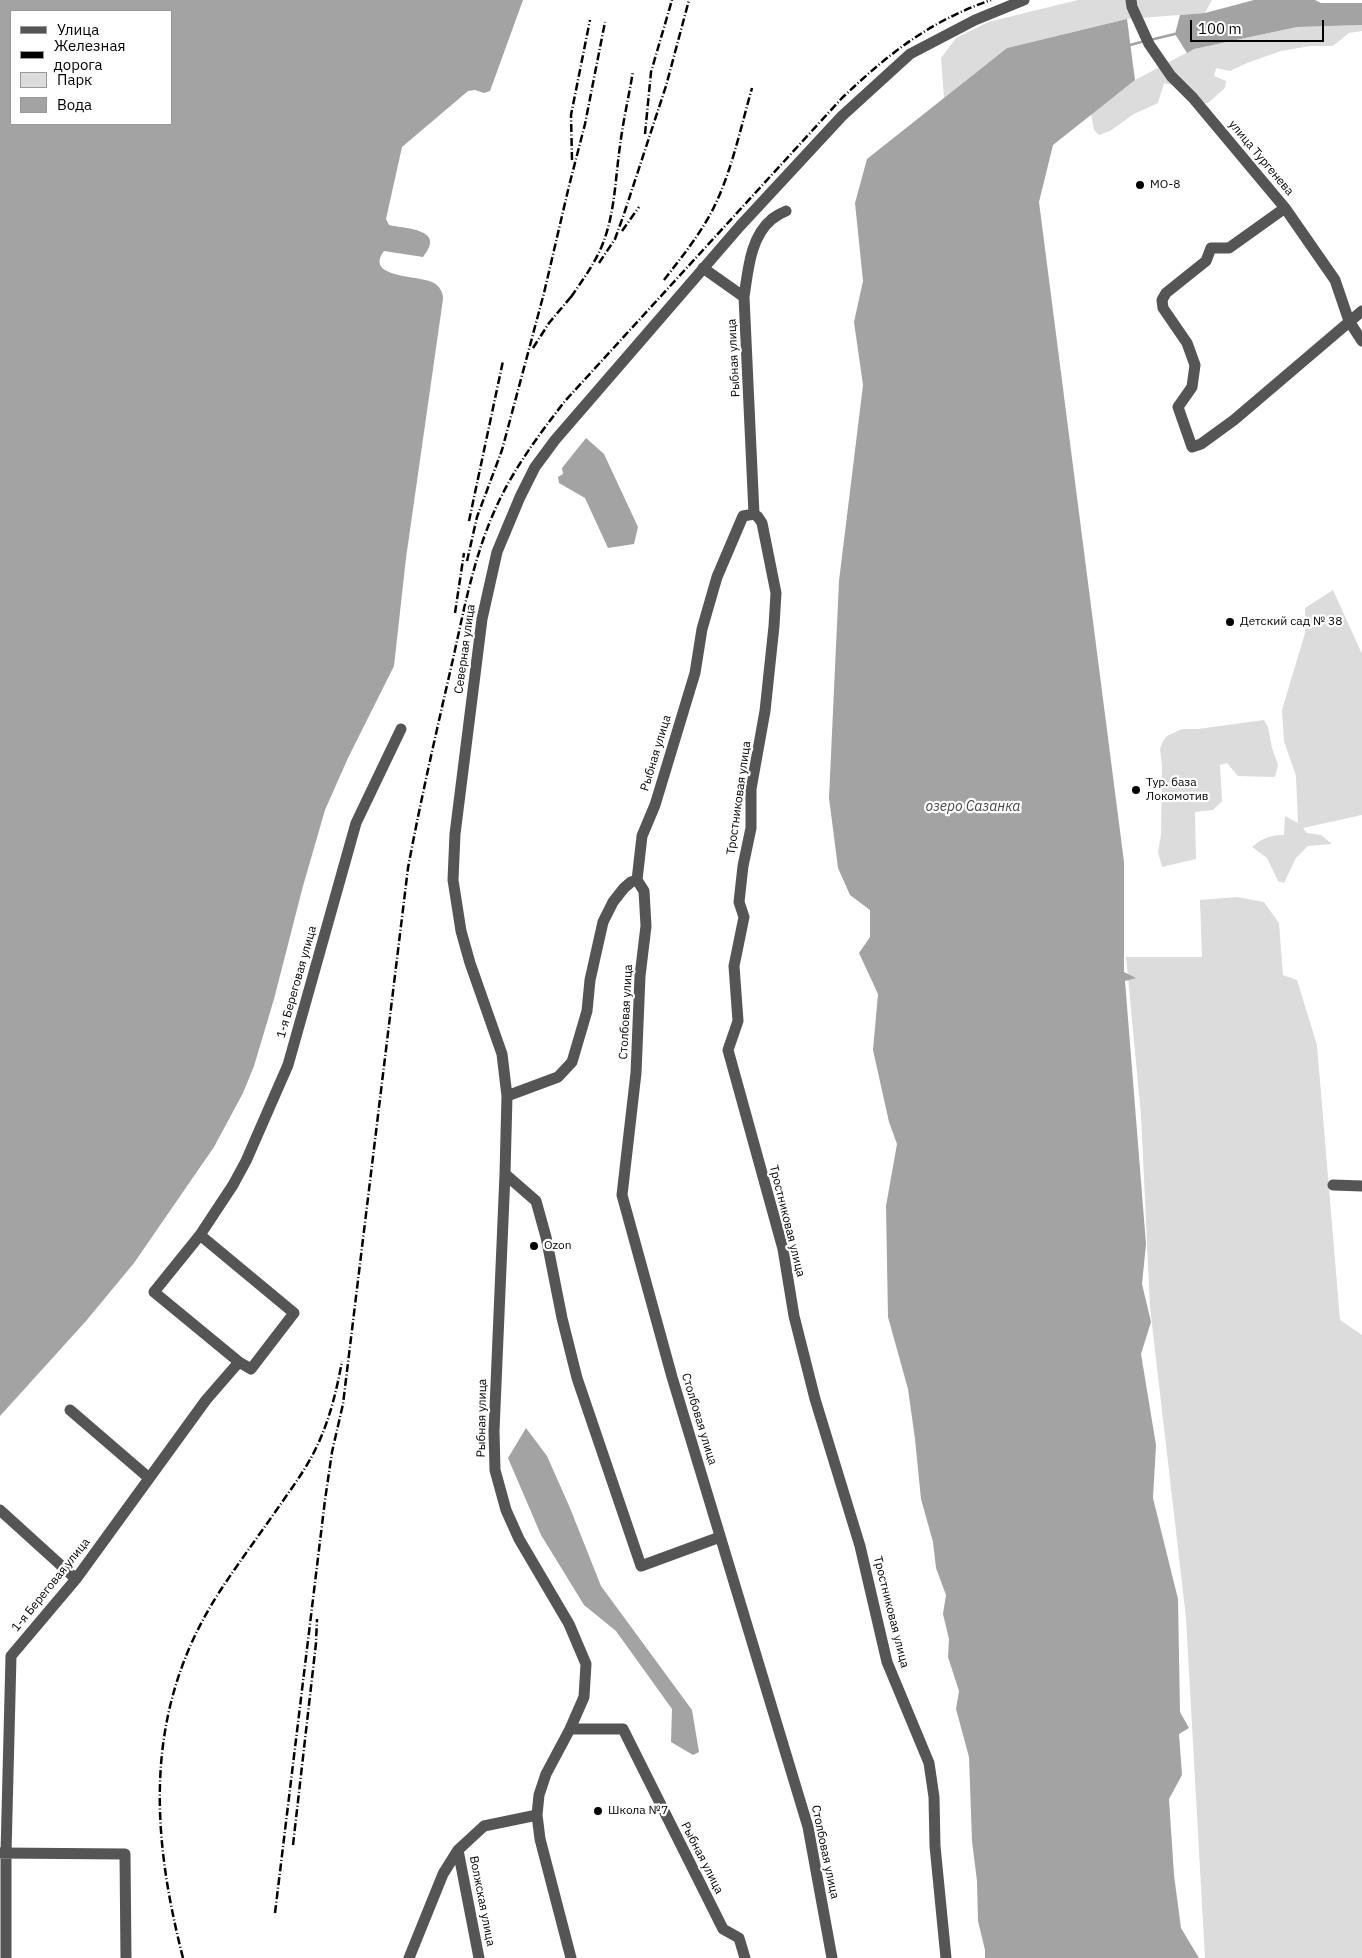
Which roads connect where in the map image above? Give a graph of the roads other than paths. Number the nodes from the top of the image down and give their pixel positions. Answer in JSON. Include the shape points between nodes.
{"nodes":[{"id":1,"x":1024,"y":0,"type":"edge"},
{"id":2,"x":1132,"y":4,"type":"edge"},
{"id":3,"x":1285,"y":208,"type":"junction"},
{"id":4,"x":786,"y":211,"type":"dead end"},
{"id":5,"x":703,"y":268,"type":"junction"},
{"id":6,"x":744,"y":297,"type":"junction"},
{"id":7,"x":1362,"y":311,"type":"edge"},
{"id":8,"x":1349,"y":321,"type":"junction"},
{"id":9,"x":1362,"y":340,"type":"edge"},
{"id":10,"x":754,"y":514,"type":"junction"},
{"id":11,"x":401,"y":729,"type":"dead end"},
{"id":12,"x":637,"y":880,"type":"junction"},
{"id":13,"x":507,"y":1096,"type":"junction"},
{"id":14,"x":505,"y":1174,"type":"junction"},
{"id":15,"x":1333,"y":1185,"type":"dead end"},
{"id":16,"x":1362,"y":1186,"type":"edge"},
{"id":17,"x":200,"y":1234,"type":"junction"},
{"id":18,"x":239,"y":1362,"type":"junction"},
{"id":19,"x":70,"y":1410,"type":"dead end"},
{"id":20,"x":149,"y":1478,"type":"junction"},
{"id":21,"x":0,"y":1510,"type":"edge"},
{"id":22,"x":720,"y":1537,"type":"junction"},
{"id":23,"x":76,"y":1579,"type":"junction"},
{"id":24,"x":6,"y":1656,"type":"edge"},
{"id":25,"x":5,"y":1724,"type":"edge"},
{"id":26,"x":570,"y":1729,"type":"junction"},
{"id":27,"x":538,"y":1814,"type":"junction"},
{"id":28,"x":458,"y":1850,"type":"junction"},
{"id":29,"x":3,"y":1853,"type":"edge"},
{"id":30,"x":6,"y":1958,"type":"edge"},
{"id":31,"x":126,"y":1958,"type":"edge"},
{"id":32,"x":409,"y":1958,"type":"edge"},
{"id":33,"x":479,"y":1958,"type":"edge"},
{"id":34,"x":571,"y":1958,"type":"edge"},
{"id":35,"x":746,"y":1958,"type":"edge"},
{"id":36,"x":832,"y":1958,"type":"edge"},
{"id":37,"x":946,"y":1958,"type":"edge"}],
"edges":[{"from":1,"to":5,"type":"street","via":[[975,20],[910,54],[842,116]]},
{"from":2,"to":3,"type":"street","name":"улица Тургенева","via":[[1149,44],[1171,76]]},
{"from":3,"to":8,"type":"street","name":"улица Тургенева","via":[[1335,280]]},
{"from":3,"to":8,"type":"street","via":[[1229,248],[1211,248],[1206,261],[1166,293],[1162,300],[1163,308],[1186,343],[1195,365],[1192,387],[1178,407],[1192,447],[1234,420]]},
{"from":4,"to":6,"type":"street","name":"Рыбная улица","via":[[762,230],[751,256]]},
{"from":5,"to":6,"type":"street"},
{"from":5,"to":13,"type":"street","name":"Северная улица","via":[[535,467],[497,552],[482,620],[455,834],[453,880],[461,932],[502,1054]]},
{"from":6,"to":10,"type":"street","name":"Рыбная улица"},
{"from":7,"to":8,"type":"street"},
{"from":8,"to":9,"type":"street","name":"улица Тургенева"},
{"from":10,"to":12,"type":"street","name":"Рыбная улица","via":[[743,516],[717,577],[702,629],[695,673],[655,805],[642,836]]},
{"from":10,"to":37,"type":"street","name":"Тростниковая улица","via":[[762,523],[776,601],[765,711],[751,789],[751,828],[739,902],[744,917],[734,966],[738,1021],[728,1050],[783,1248],[794,1316],[815,1399],[860,1546],[887,1662],[929,1763]]},
{"from":11,"to":17,"type":"street","name":"1-я Береговая улица","via":[[356,823],[288,1065],[246,1161]]},
{"from":12,"to":13,"type":"street","via":[[624,888],[603,922],[590,980],[588,1011],[572,1062],[558,1077]]},
{"from":12,"to":22,"type":"street","name":"Столбовая улица","via":[[644,891],[646,926],[640,976],[636,1073],[622,1195]]},
{"from":13,"to":14,"type":"street","name":"Рыбная улица"},
{"from":14,"to":22,"type":"street","via":[[536,1202],[577,1378],[641,1566]]},
{"from":14,"to":26,"type":"street","name":"Рыбная улица","via":[[494,1431],[496,1470],[506,1510],[519,1539],[569,1624],[586,1664],[584,1697]]},
{"from":15,"to":16,"type":"street"},
{"from":17,"to":18,"type":"street","name":"1-я Береговая улица","via":[[154,1292]]},
{"from":17,"to":18,"type":"street","via":[[294,1313],[250,1369]]},
{"from":18,"to":20,"type":"street","name":"1-я Береговая улица","via":[[206,1400]]},
{"from":19,"to":20,"type":"street"},
{"from":20,"to":23,"type":"street","name":"1-я Береговая улица"},
{"from":21,"to":23,"type":"street"},
{"from":22,"to":36,"type":"street","name":"Столбовая улица","via":[[808,1827]]},
{"from":23,"to":24,"type":"street","name":"1-я Береговая улица"},
{"from":24,"to":25,"type":"street","name":"1-я Береговая улица"},
{"from":25,"to":29,"type":"street","name":"1-я Береговая улица"},
{"from":26,"to":27,"type":"street","name":"Рыбная улица","via":[[546,1774],[539,1794]]},
{"from":26,"to":35,"type":"street","name":"Рыбная улица","via":[[623,1730],[723,1929],[739,1938]]},
{"from":27,"to":28,"type":"street","name":"Волжская улица","via":[[484,1826]]},
{"from":27,"to":34,"type":"street","name":"Рыбная улица","via":[[540,1840]]},
{"from":28,"to":32,"type":"street","name":"Волжская улица","via":[[443,1874]]},
{"from":28,"to":33,"type":"street","name":"Волжская улица"},
{"from":29,"to":30,"type":"street","name":"1-я Береговая улица"},
{"from":29,"to":31,"type":"street","via":[[125,1854]]}]}
